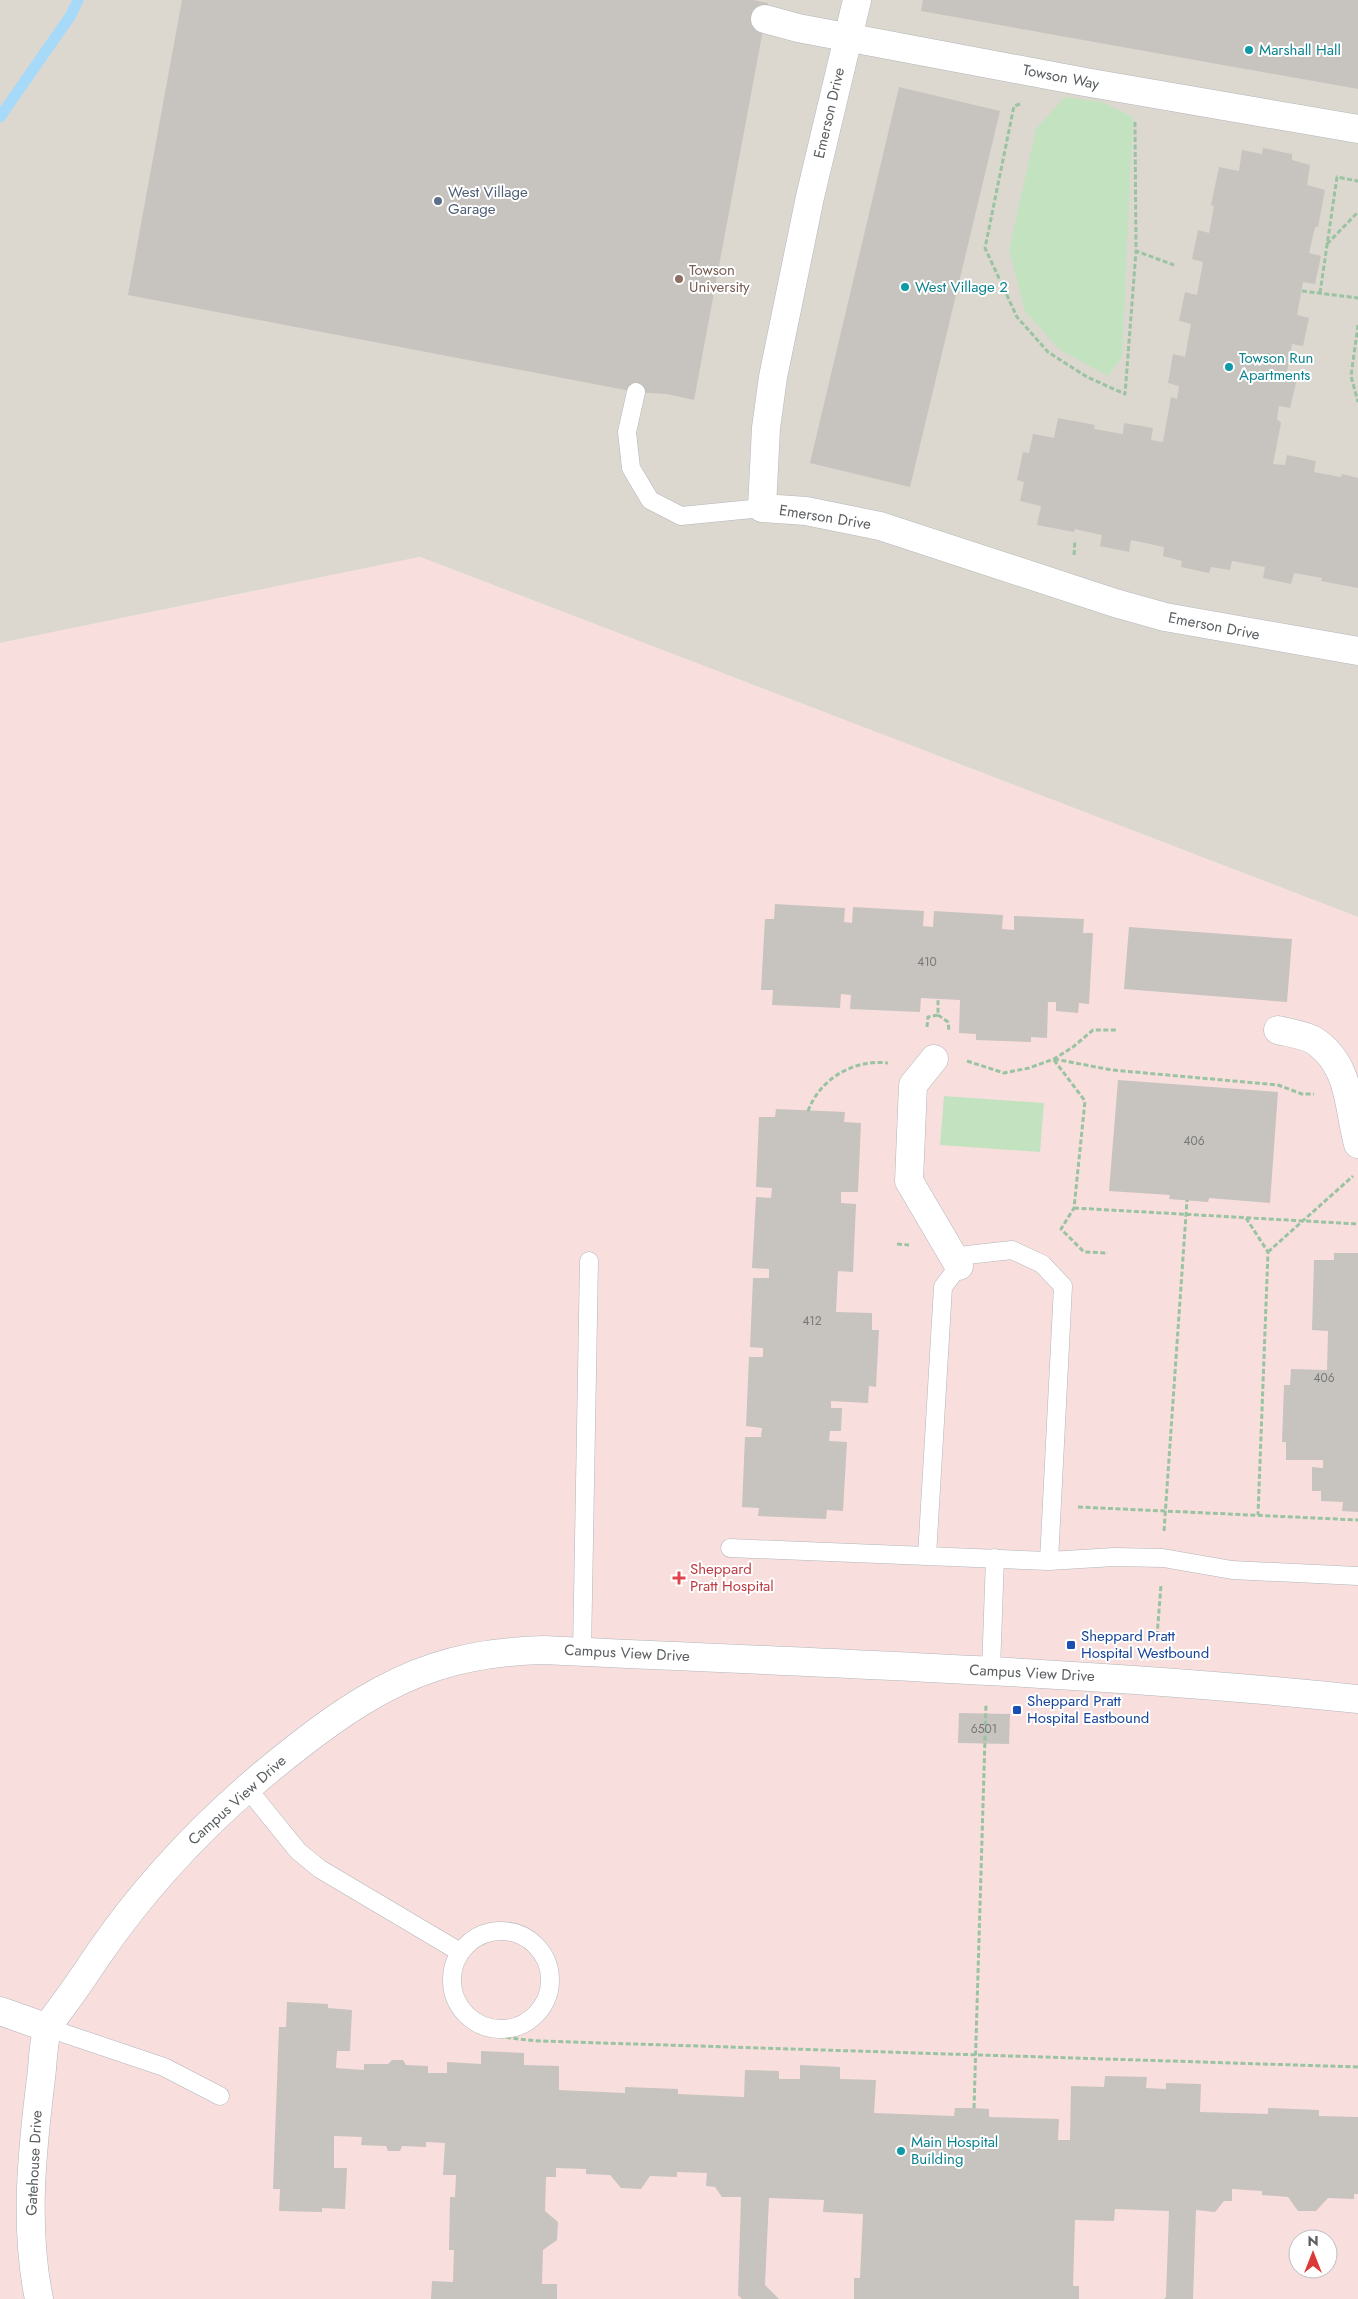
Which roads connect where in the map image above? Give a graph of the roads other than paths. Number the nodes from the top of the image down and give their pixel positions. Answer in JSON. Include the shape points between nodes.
{"nodes":[{"id":1,"x":857,"y":0,"type":"edge"},
{"id":2,"x":765,"y":19,"type":"dead end"},
{"id":3,"x":847,"y":37,"type":"junction"},
{"id":4,"x":1358,"y":129,"type":"edge"},
{"id":5,"x":636,"y":392,"type":"dead end"},
{"id":6,"x":762,"y":508,"type":"junction"},
{"id":7,"x":1358,"y":651,"type":"edge"},
{"id":8,"x":1278,"y":1030,"type":"dead end"},
{"id":9,"x":929,"y":1066,"type":"road end"},
{"id":10,"x":1358,"y":1144,"type":"edge"},
{"id":11,"x":589,"y":1261,"type":"dead end"},
{"id":12,"x":959,"y":1266,"type":"junction"},
{"id":13,"x":730,"y":1548,"type":"dead end"},
{"id":14,"x":927,"y":1556,"type":"junction"},
{"id":15,"x":995,"y":1558,"type":"junction"},
{"id":16,"x":1049,"y":1561,"type":"junction"},
{"id":17,"x":1358,"y":1576,"type":"edge"},
{"id":18,"x":582,"y":1652,"type":"junction"},
{"id":19,"x":991,"y":1670,"type":"junction"},
{"id":20,"x":1358,"y":1699,"type":"edge"},
{"id":21,"x":247,"y":1788,"type":"junction"},
{"id":22,"x":460,"y":1952,"type":"junction"},
{"id":23,"x":0,"y":2011,"type":"edge"},
{"id":24,"x":48,"y":2028,"type":"junction"},
{"id":25,"x":220,"y":2096,"type":"dead end"},
{"id":26,"x":39,"y":2299,"type":"edge"}],
"edges":[{"from":1,"to":3,"type":"street","name":"Emerson Drive"},
{"from":2,"to":3,"type":"street","name":"Towson Way"},
{"from":3,"to":4,"type":"street","name":"Towson Way"},
{"from":3,"to":6,"type":"street","name":"Emerson Drive","via":[[773,377],[766,428]]},
{"from":5,"to":6,"type":"lane","via":[[627,432],[631,468],[650,500],[681,516]]},
{"from":6,"to":7,"type":"street","name":"Emerson Drive","via":[[806,511],[880,526],[1165,617]]},
{"from":8,"to":10,"type":"street","via":[[1314,1040],[1335,1059],[1349,1096]]},
{"from":9,"to":12,"type":"street","via":[[913,1085],[909,1182]]},
{"from":11,"to":18,"type":"lane"},
{"from":12,"to":14,"type":"lane","via":[[943,1287]]},
{"from":12,"to":16,"type":"lane","via":[[967,1255],[1012,1250],[1042,1264],[1064,1286]]},
{"from":13,"to":14,"type":"lane"},
{"from":14,"to":15,"type":"lane"},
{"from":15,"to":16,"type":"lane"},
{"from":15,"to":19,"type":"lane"},
{"from":16,"to":17,"type":"lane","via":[[1162,1558],[1232,1570]]},
{"from":18,"to":19,"type":"street","name":"Campus View Drive"},
{"from":18,"to":21,"type":"street","name":"Campus View Drive","via":[[503,1651],[434,1667],[358,1704]]},
{"from":19,"to":20,"type":"street","name":"Campus View Drive"},
{"from":21,"to":22,"type":"lane","via":[[298,1851],[320,1869]]},
{"from":21,"to":24,"type":"street","name":"Campus View Drive","via":[[186,1846],[127,1914]]},
{"from":22,"to":22,"type":"lane","via":[[472,1940],[504,1931],[521,1935],[535,1944],[550,1973],[550,1990],[543,2006],[532,2019],[518,2027],[501,2030],[472,2021],[458,2003],[451,1981]]},
{"from":23,"to":24,"type":"street"},
{"from":24,"to":25,"type":"lane","via":[[164,2067]]},
{"from":24,"to":26,"type":"street","name":"Gatehouse Drive","via":[[37,2109],[31,2191],[31,2230]]}]}
